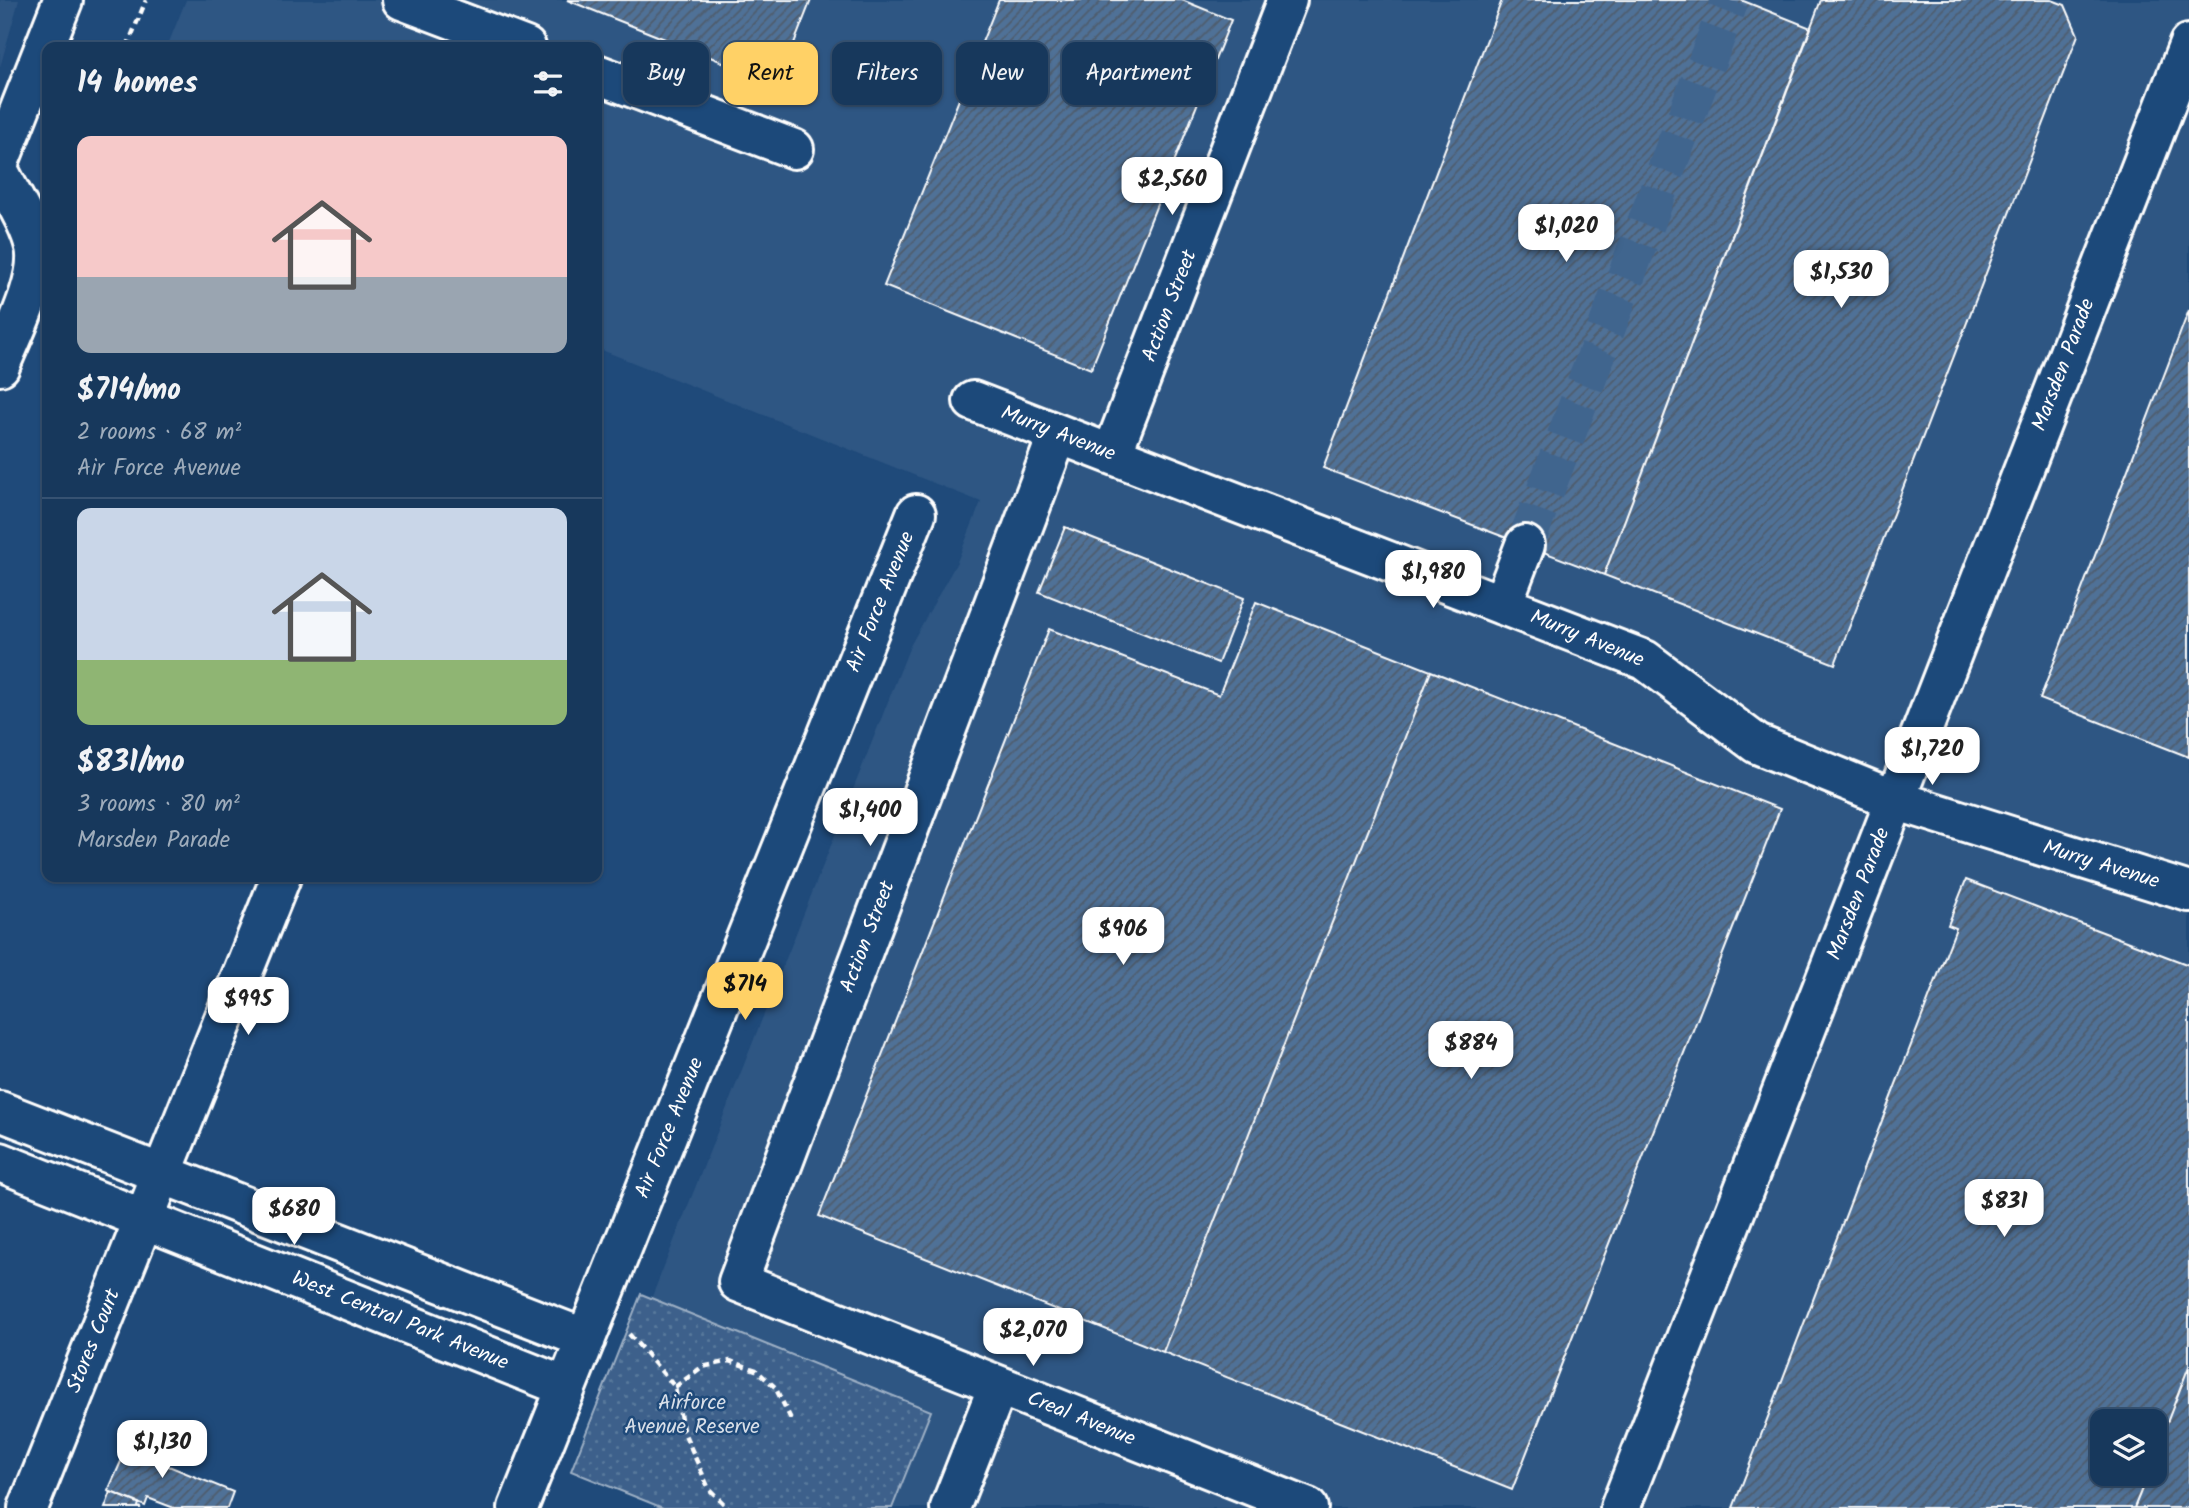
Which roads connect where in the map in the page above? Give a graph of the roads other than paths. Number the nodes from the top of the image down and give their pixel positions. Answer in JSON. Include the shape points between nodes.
{"nodes":[{"id":1,"x":63,"y":0,"type":"edge"},
{"id":2,"x":402,"y":0,"type":"edge"},
{"id":3,"x":1287,"y":0,"type":"edge"},
{"id":4,"x":513,"y":42,"type":"edge"},
{"id":5,"x":2189,"y":44,"type":"edge"},
{"id":6,"x":602,"y":76,"type":"edge"},
{"id":7,"x":14,"y":84,"type":"edge"},
{"id":8,"x":794,"y":149,"type":"dead end"},
{"id":9,"x":0,"y":160,"type":"edge"},
{"id":10,"x":0,"y":173,"type":"edge"},
{"id":11,"x":0,"y":366,"type":"edge"},
{"id":12,"x":973,"y":401,"type":"dead end"},
{"id":13,"x":1058,"y":434,"type":"junction"},
{"id":14,"x":1112,"y":454,"type":"junction"},
{"id":15,"x":916,"y":514,"type":"dead end"},
{"id":16,"x":1525,"y":545,"type":"tunnel mouth"},
{"id":17,"x":1502,"y":605,"type":"junction"},
{"id":18,"x":1895,"y":800,"type":"junction"},
{"id":19,"x":279,"y":882,"type":"edge"},
{"id":20,"x":2189,"y":892,"type":"edge"},
{"id":21,"x":0,"y":1111,"type":"edge"},
{"id":22,"x":0,"y":1162,"type":"edge"},
{"id":23,"x":160,"y":1174,"type":"junction"},
{"id":24,"x":143,"y":1219,"type":"junction"},
{"id":25,"x":738,"y":1282,"type":"joint"},
{"id":26,"x":586,"y":1339,"type":"junction"},
{"id":27,"x":998,"y":1386,"type":"junction"},
{"id":28,"x":566,"y":1387,"type":"junction"},
{"id":29,"x":531,"y":1504,"type":"edge"},
{"id":30,"x":28,"y":1508,"type":"edge"},
{"id":31,"x":950,"y":1508,"type":"edge"},
{"id":32,"x":1308,"y":1508,"type":"edge"},
{"id":33,"x":1620,"y":1508,"type":"edge"}],
"edges":[{"from":1,"to":7,"type":"street"},
{"from":2,"to":4,"type":"street"},
{"from":3,"to":14,"type":"street","name":"Action Street"},
{"from":5,"to":18,"type":"street","name":"Marsden Parade"},
{"from":6,"to":8,"type":"street"},
{"from":7,"to":9,"type":"street"},
{"from":10,"to":11,"type":"street","via":[[32,237],[37,259],[35,277]]},
{"from":12,"to":13,"type":"street","name":"Murry Avenue"},
{"from":13,"to":14,"type":"street","name":"Murry Avenue"},
{"from":13,"to":25,"type":"street","name":"Action Street"},
{"from":14,"to":17,"type":"street","name":"Murry Avenue"},
{"from":15,"to":26,"type":"street","name":"Air Force Avenue"},
{"from":16,"to":17,"type":"street"},
{"from":17,"to":18,"type":"street","name":"Murry Avenue","via":[[1645,660],[1757,744]]},
{"from":18,"to":20,"type":"street","name":"Murry Avenue"},
{"from":18,"to":33,"type":"street","name":"Marsden Parade"},
{"from":19,"to":23,"type":"street","name":"Stores Court"},
{"from":21,"to":23,"type":"street"},
{"from":22,"to":24,"type":"street","name":"West Central Park Avenue"},
{"from":23,"to":24,"type":"street","name":"Stores Court"},
{"from":23,"to":26,"type":"street"},
{"from":24,"to":28,"type":"street","name":"West Central Park Avenue"},
{"from":24,"to":30,"type":"street","name":"Stores Court"},
{"from":25,"to":27,"type":"street","name":"Creal Avenue"},
{"from":26,"to":28,"type":"street","name":"Air Force Avenue"},
{"from":27,"to":31,"type":"street"},
{"from":27,"to":32,"type":"street","name":"Creal Avenue"},
{"from":28,"to":29,"type":"street","name":"Air Force Avenue"}]}
